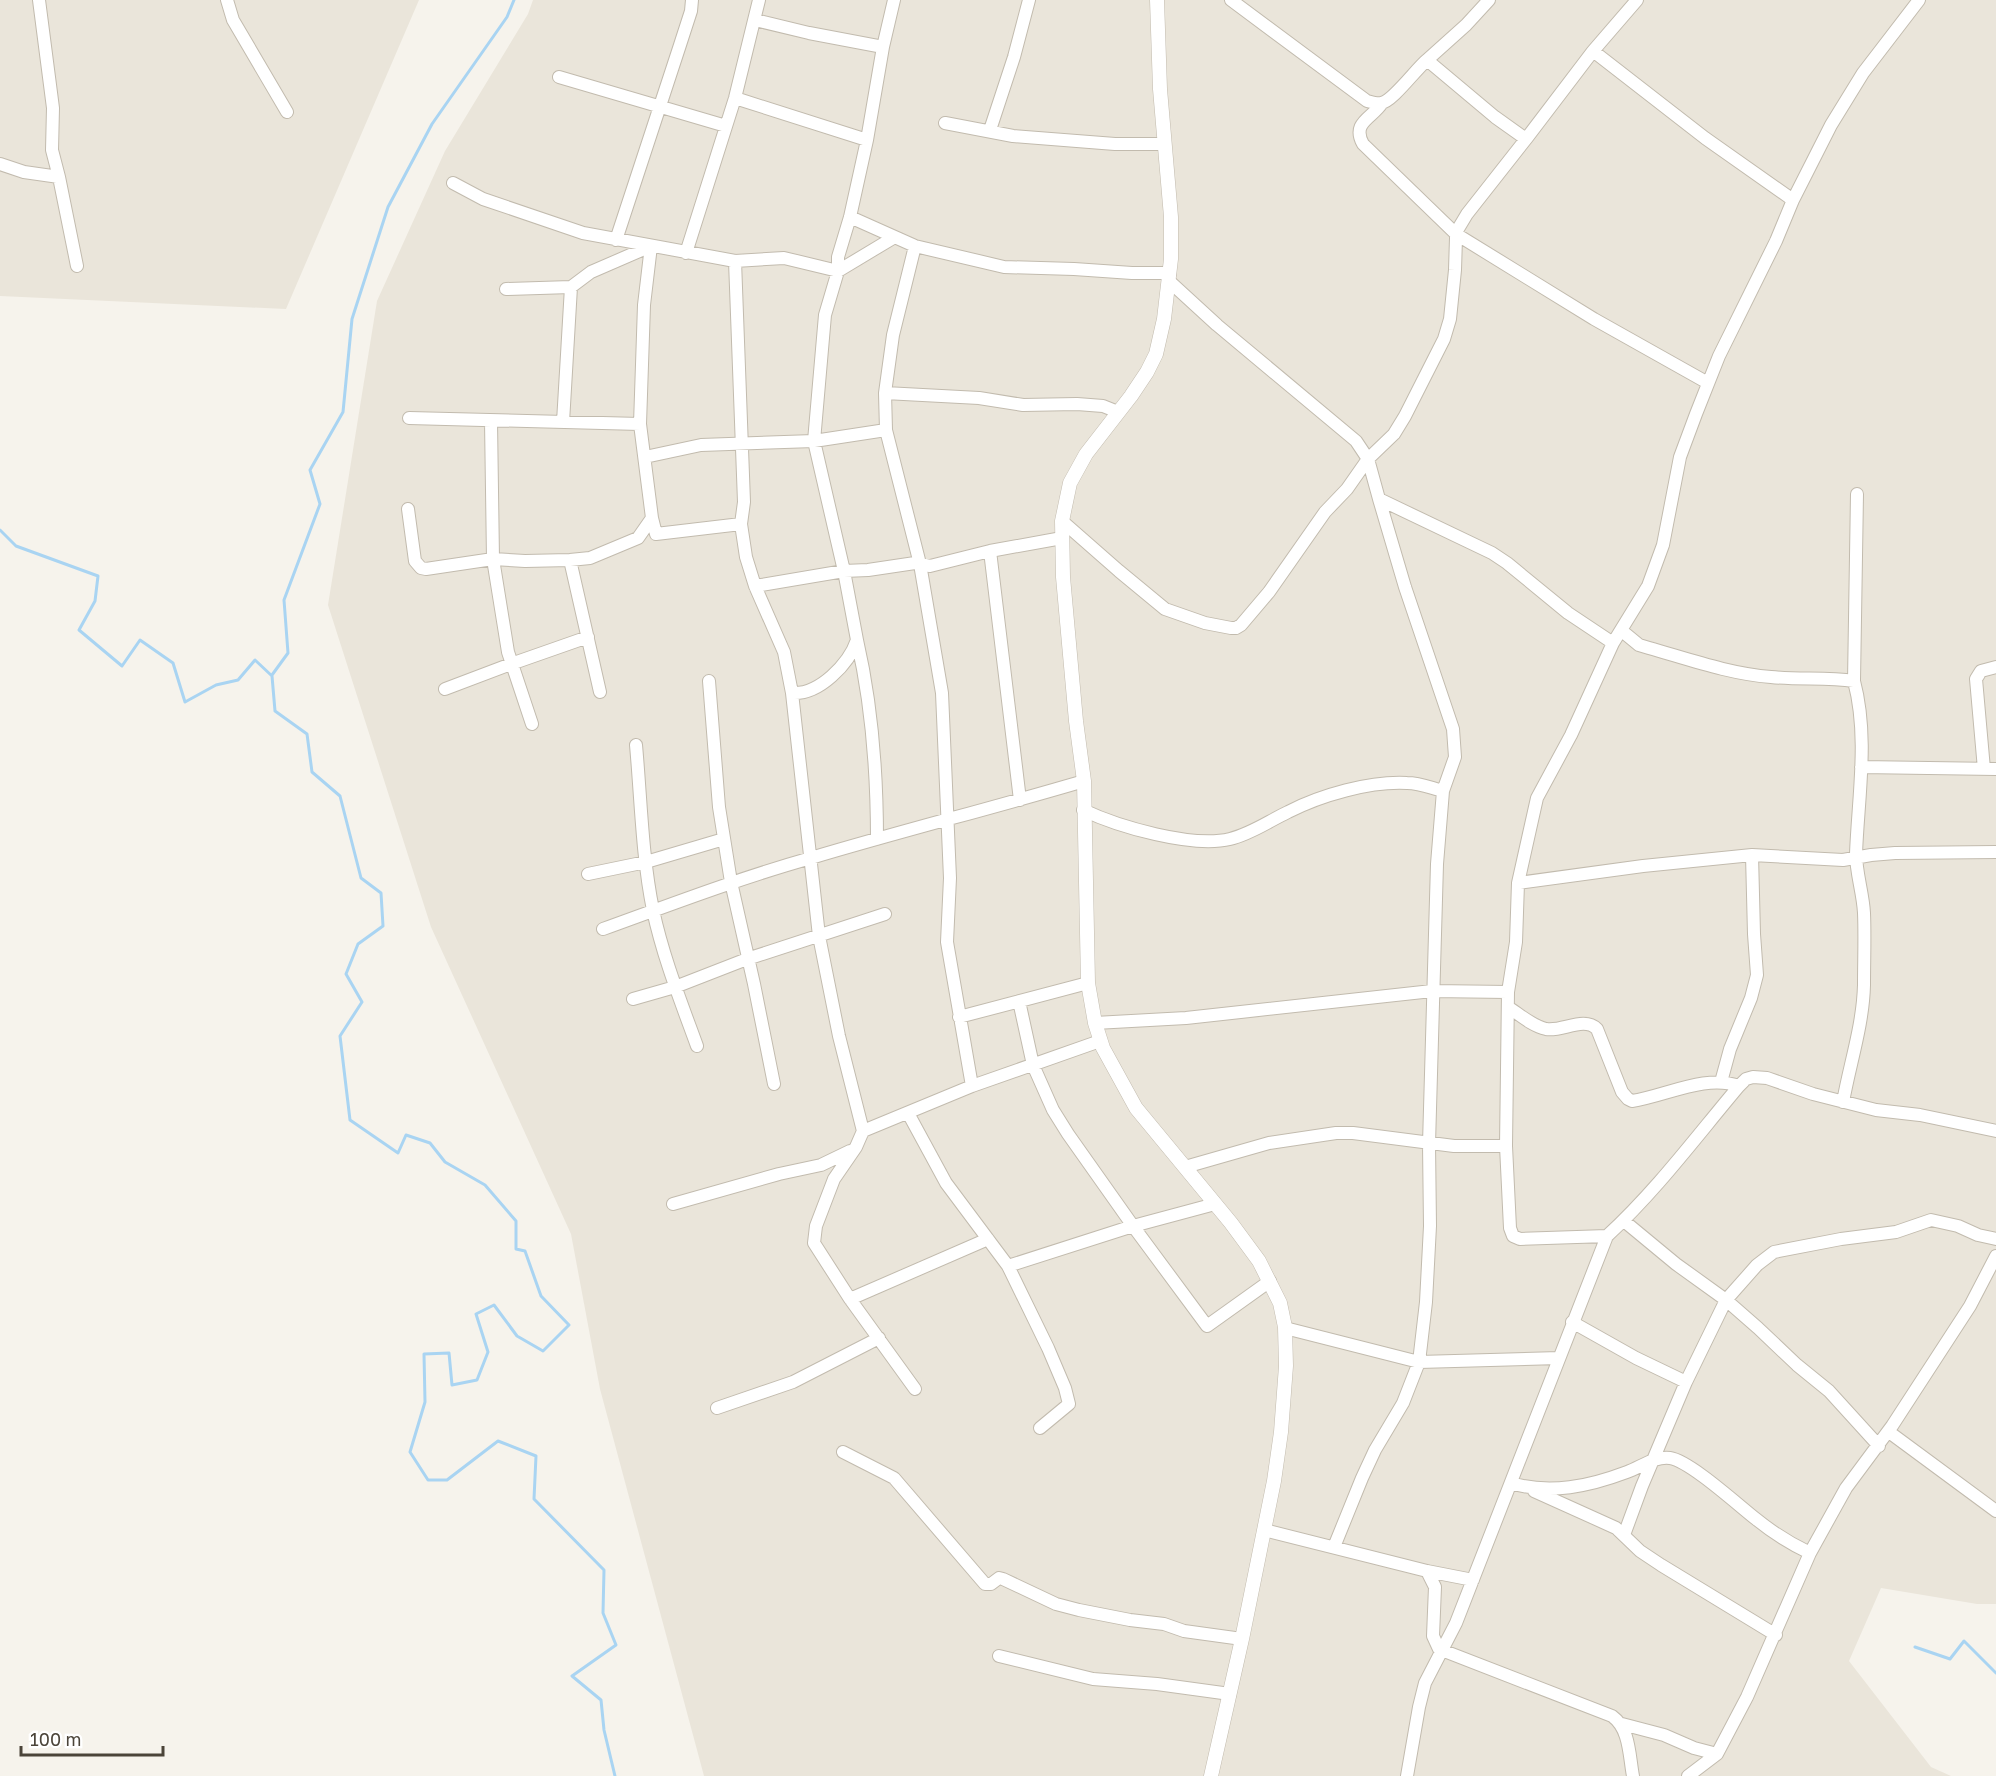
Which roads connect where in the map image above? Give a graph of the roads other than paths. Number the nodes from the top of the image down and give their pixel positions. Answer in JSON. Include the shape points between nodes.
{"nodes":[{"id":1,"x":39,"y":0,"type":"edge"},
{"id":2,"x":227,"y":0,"type":"edge"},
{"id":3,"x":692,"y":0,"type":"edge"},
{"id":4,"x":759,"y":0,"type":"edge"},
{"id":5,"x":894,"y":0,"type":"edge"},
{"id":6,"x":1029,"y":0,"type":"edge"},
{"id":7,"x":1157,"y":0,"type":"edge"},
{"id":8,"x":1231,"y":0,"type":"edge"},
{"id":9,"x":1490,"y":0,"type":"edge"},
{"id":10,"x":1637,"y":0,"type":"edge"},
{"id":11,"x":1919,"y":0,"type":"edge"},
{"id":12,"x":755,"y":20,"type":"junction"},
{"id":13,"x":883,"y":47,"type":"junction"},
{"id":14,"x":1593,"y":51,"type":"junction"},
{"id":15,"x":1427,"y":60,"type":"junction"},
{"id":16,"x":560,"y":77,"type":"dead end"},
{"id":17,"x":735,"y":98,"type":"junction"},
{"id":18,"x":1382,"y":103,"type":"junction"},
{"id":19,"x":660,"y":107,"type":"junction"},
{"id":20,"x":287,"y":112,"type":"dead end"},
{"id":21,"x":945,"y":123,"type":"dead end"},
{"id":22,"x":726,"y":126,"type":"junction"},
{"id":23,"x":990,"y":130,"type":"junction"},
{"id":24,"x":1526,"y":139,"type":"junction"},
{"id":25,"x":867,"y":140,"type":"junction"},
{"id":26,"x":1165,"y":144,"type":"junction"},
{"id":27,"x":0,"y":164,"type":"edge"},
{"id":28,"x":59,"y":177,"type":"junction"},
{"id":29,"x":453,"y":183,"type":"dead end"},
{"id":30,"x":1793,"y":200,"type":"junction"},
{"id":31,"x":850,"y":218,"type":"junction"},
{"id":32,"x":1456,"y":234,"type":"junction"},
{"id":33,"x":893,"y":238,"type":"junction"},
{"id":34,"x":616,"y":240,"type":"junction"},
{"id":35,"x":651,"y":246,"type":"junction"},
{"id":36,"x":915,"y":246,"type":"junction"},
{"id":37,"x":686,"y":253,"type":"junction"},
{"id":38,"x":735,"y":261,"type":"junction"},
{"id":39,"x":77,"y":266,"type":"dead end"},
{"id":40,"x":838,"y":271,"type":"junction"},
{"id":41,"x":1169,"y":277,"type":"junction"},
{"id":42,"x":571,"y":287,"type":"junction"},
{"id":43,"x":506,"y":289,"type":"dead end"},
{"id":44,"x":1708,"y":383,"type":"junction"},
{"id":45,"x":885,"y":393,"type":"junction"},
{"id":46,"x":1118,"y":411,"type":"junction"},
{"id":47,"x":408,"y":418,"type":"dead end"},
{"id":48,"x":491,"y":421,"type":"junction"},
{"id":49,"x":563,"y":422,"type":"junction"},
{"id":50,"x":640,"y":424,"type":"junction"},
{"id":51,"x":886,"y":430,"type":"junction"},
{"id":52,"x":814,"y":441,"type":"junction"},
{"id":53,"x":741,"y":442,"type":"junction"},
{"id":54,"x":645,"y":457,"type":"junction"},
{"id":55,"x":1368,"y":459,"type":"junction"},
{"id":56,"x":1857,"y":494,"type":"dead end"},
{"id":57,"x":1379,"y":499,"type":"junction"},
{"id":58,"x":408,"y":509,"type":"dead end"},
{"id":59,"x":652,"y":518,"type":"junction"},
{"id":60,"x":1062,"y":520,"type":"junction"},
{"id":61,"x":741,"y":524,"type":"junction"},
{"id":62,"x":1062,"y":538,"type":"junction"},
{"id":63,"x":990,"y":551,"type":"junction"},
{"id":64,"x":493,"y":559,"type":"junction"},
{"id":65,"x":570,"y":560,"type":"junction"},
{"id":66,"x":920,"y":564,"type":"junction"},
{"id":67,"x":844,"y":571,"type":"junction"},
{"id":68,"x":755,"y":586,"type":"junction"},
{"id":69,"x":1622,"y":631,"type":"junction"},
{"id":70,"x":588,"y":637,"type":"junction"},
{"id":71,"x":857,"y":639,"type":"junction"},
{"id":72,"x":1613,"y":643,"type":"junction"},
{"id":73,"x":511,"y":664,"type":"junction"},
{"id":74,"x":1996,"y":667,"type":"edge"},
{"id":75,"x":709,"y":681,"type":"dead end"},
{"id":76,"x":1854,"y":681,"type":"junction"},
{"id":77,"x":445,"y":689,"type":"dead end"},
{"id":78,"x":600,"y":692,"type":"dead end"},
{"id":79,"x":792,"y":693,"type":"junction"},
{"id":80,"x":532,"y":724,"type":"dead end"},
{"id":81,"x":636,"y":745,"type":"dead end"},
{"id":82,"x":1861,"y":767,"type":"junction"},
{"id":83,"x":1990,"y":769,"type":"edge"},
{"id":84,"x":1083,"y":781,"type":"junction"},
{"id":85,"x":1443,"y":791,"type":"junction"},
{"id":86,"x":1020,"y":800,"type":"junction"},
{"id":87,"x":1083,"y":810,"type":"junction"},
{"id":88,"x":949,"y":818,"type":"junction"},
{"id":89,"x":724,"y":839,"type":"junction"},
{"id":90,"x":877,"y":839,"type":"junction"},
{"id":91,"x":1996,"y":852,"type":"edge"},
{"id":92,"x":1752,"y":855,"type":"junction"},
{"id":93,"x":809,"y":858,"type":"junction"},
{"id":94,"x":1856,"y":858,"type":"junction"},
{"id":95,"x":646,"y":862,"type":"junction"},
{"id":96,"x":588,"y":874,"type":"dead end"},
{"id":97,"x":731,"y":882,"type":"junction"},
{"id":98,"x":1518,"y":883,"type":"junction"},
{"id":99,"x":654,"y":911,"type":"junction"},
{"id":100,"x":885,"y":914,"type":"dead end"},
{"id":101,"x":603,"y":929,"type":"dead end"},
{"id":102,"x":819,"y":936,"type":"junction"},
{"id":103,"x":747,"y":958,"type":"junction"},
{"id":104,"x":1088,"y":983,"type":"junction"},
{"id":105,"x":675,"y":987,"type":"junction"},
{"id":106,"x":1432,"y":991,"type":"junction"},
{"id":107,"x":1508,"y":992,"type":"junction"},
{"id":108,"x":633,"y":999,"type":"dead end"},
{"id":109,"x":1019,"y":1000,"type":"junction"},
{"id":110,"x":1508,"y":1007,"type":"junction"},
{"id":111,"x":959,"y":1017,"type":"junction"},
{"id":112,"x":1095,"y":1023,"type":"junction"},
{"id":113,"x":1100,"y":1041,"type":"junction"},
{"id":114,"x":697,"y":1046,"type":"dead end"},
{"id":115,"x":1033,"y":1065,"type":"junction"},
{"id":116,"x":1721,"y":1082,"type":"junction"},
{"id":117,"x":774,"y":1084,"type":"dead end"},
{"id":118,"x":972,"y":1086,"type":"junction"},
{"id":119,"x":1739,"y":1086,"type":"junction"},
{"id":120,"x":1843,"y":1102,"type":"junction"},
{"id":121,"x":908,"y":1113,"type":"junction"},
{"id":122,"x":863,"y":1131,"type":"junction"},
{"id":123,"x":1996,"y":1131,"type":"edge"},
{"id":124,"x":1429,"y":1144,"type":"junction"},
{"id":125,"x":1506,"y":1146,"type":"junction"},
{"id":126,"x":856,"y":1147,"type":"junction"},
{"id":127,"x":1185,"y":1167,"type":"junction"},
{"id":128,"x":673,"y":1204,"type":"dead end"},
{"id":129,"x":1215,"y":1204,"type":"junction"},
{"id":130,"x":1624,"y":1221,"type":"junction"},
{"id":131,"x":1133,"y":1226,"type":"junction"},
{"id":132,"x":1607,"y":1236,"type":"junction"},
{"id":133,"x":988,"y":1239,"type":"junction"},
{"id":134,"x":1996,"y":1239,"type":"edge"},
{"id":135,"x":1996,"y":1256,"type":"edge"},
{"id":136,"x":1008,"y":1266,"type":"junction"},
{"id":137,"x":1270,"y":1281,"type":"junction"},
{"id":138,"x":850,"y":1299,"type":"junction"},
{"id":139,"x":1726,"y":1300,"type":"junction"},
{"id":140,"x":1572,"y":1322,"type":"junction"},
{"id":141,"x":1285,"y":1328,"type":"junction"},
{"id":142,"x":879,"y":1338,"type":"junction"},
{"id":143,"x":1559,"y":1358,"type":"junction"},
{"id":144,"x":1419,"y":1362,"type":"junction"},
{"id":145,"x":1686,"y":1382,"type":"junction"},
{"id":146,"x":915,"y":1389,"type":"dead end"},
{"id":147,"x":717,"y":1408,"type":"dead end"},
{"id":148,"x":1040,"y":1428,"type":"dead end"},
{"id":149,"x":1889,"y":1432,"type":"junction"},
{"id":150,"x":1879,"y":1446,"type":"junction"},
{"id":151,"x":843,"y":1452,"type":"dead end"},
{"id":152,"x":1653,"y":1461,"type":"junction"},
{"id":153,"x":1511,"y":1483,"type":"junction"},
{"id":154,"x":1530,"y":1489,"type":"junction"},
{"id":155,"x":1996,"y":1511,"type":"edge"},
{"id":156,"x":1264,"y":1530,"type":"junction"},
{"id":157,"x":1624,"y":1535,"type":"junction"},
{"id":158,"x":1334,"y":1547,"type":"junction"},
{"id":159,"x":1810,"y":1552,"type":"junction"},
{"id":160,"x":1427,"y":1570,"type":"junction"},
{"id":161,"x":1473,"y":1580,"type":"junction"},
{"id":162,"x":1776,"y":1635,"type":"junction"},
{"id":163,"x":1242,"y":1639,"type":"junction"},
{"id":164,"x":1443,"y":1651,"type":"junction"},
{"id":165,"x":999,"y":1656,"type":"dead end"},
{"id":166,"x":1230,"y":1694,"type":"junction"},
{"id":167,"x":1622,"y":1724,"type":"junction"},
{"id":168,"x":1717,"y":1754,"type":"junction"},
{"id":169,"x":1211,"y":1776,"type":"edge"},
{"id":170,"x":1407,"y":1776,"type":"edge"},
{"id":171,"x":1633,"y":1776,"type":"edge"},
{"id":172,"x":1688,"y":1776,"type":"edge"}],
"edges":[{"from":1,"to":28,"type":"street","via":[[53,108],[52,150]]},
{"from":2,"to":20,"type":"street","via":[[233,20]]},
{"from":3,"to":19,"type":"street"},
{"from":4,"to":12,"type":"street"},
{"from":5,"to":13,"type":"street"},
{"from":6,"to":23,"type":"street"},
{"from":7,"to":26,"type":"street"},
{"from":8,"to":18,"type":"street","via":[[1356,95]]},
{"from":9,"to":15,"type":"street"},
{"from":10,"to":14,"type":"street"},
{"from":11,"to":30,"type":"street","via":[[1863,73]]},
{"from":12,"to":13,"type":"street"},
{"from":12,"to":17,"type":"street"},
{"from":13,"to":25,"type":"street"},
{"from":14,"to":24,"type":"street"},
{"from":14,"to":30,"type":"street"},
{"from":15,"to":18,"type":"street","via":[[1393,98]]},
{"from":15,"to":24,"type":"street"},
{"from":16,"to":19,"type":"street"},
{"from":17,"to":22,"type":"street"},
{"from":17,"to":25,"type":"street"},
{"from":18,"to":32,"type":"street","via":[[1362,124],[1359,134],[1363,144]]},
{"from":19,"to":22,"type":"street"},
{"from":19,"to":34,"type":"street"},
{"from":21,"to":23,"type":"street"},
{"from":22,"to":37,"type":"street"},
{"from":23,"to":26,"type":"street","via":[[1070,141]]},
{"from":24,"to":32,"type":"street","via":[[1467,214]]},
{"from":25,"to":31,"type":"street"},
{"from":26,"to":41,"type":"street","via":[[1172,217]]},
{"from":27,"to":28,"type":"street"},
{"from":28,"to":39,"type":"street"},
{"from":29,"to":34,"type":"street","via":[[520,213]]},
{"from":30,"to":44,"type":"street"},
{"from":31,"to":33,"type":"street"},
{"from":31,"to":40,"type":"street","via":[[838,257]]},
{"from":32,"to":44,"type":"street"},
{"from":32,"to":55,"type":"street","via":[[1452,309],[1444,339],[1394,434]]},
{"from":33,"to":36,"type":"street"},
{"from":33,"to":40,"type":"street"},
{"from":34,"to":35,"type":"street"},
{"from":35,"to":37,"type":"street"},
{"from":35,"to":42,"type":"street","via":[[591,272]]},
{"from":35,"to":50,"type":"street","via":[[644,305]]},
{"from":36,"to":41,"type":"street","via":[[1004,267]]},
{"from":36,"to":45,"type":"street","via":[[897,314]]},
{"from":37,"to":38,"type":"street"},
{"from":38,"to":40,"type":"street","via":[[790,259]]},
{"from":38,"to":53,"type":"street"},
{"from":40,"to":52,"type":"street","via":[[825,315]]},
{"from":41,"to":46,"type":"street","via":[[1156,354]]},
{"from":41,"to":55,"type":"street","via":[[1217,325],[1347,433]]},
{"from":42,"to":43,"type":"street"},
{"from":42,"to":49,"type":"street"},
{"from":44,"to":69,"type":"street","via":[[1680,457],[1657,565]]},
{"from":45,"to":46,"type":"street","via":[[979,398],[1023,405],[1103,406]]},
{"from":45,"to":51,"type":"street"},
{"from":46,"to":60,"type":"street","via":[[1077,467]]},
{"from":47,"to":48,"type":"street"},
{"from":48,"to":49,"type":"street"},
{"from":48,"to":64,"type":"street"},
{"from":49,"to":50,"type":"street"},
{"from":50,"to":54,"type":"street"},
{"from":51,"to":52,"type":"street"},
{"from":51,"to":66,"type":"street"},
{"from":52,"to":53,"type":"street"},
{"from":52,"to":67,"type":"street"},
{"from":53,"to":54,"type":"street"},
{"from":53,"to":61,"type":"street"},
{"from":54,"to":59,"type":"street"},
{"from":55,"to":57,"type":"street"},
{"from":55,"to":60,"type":"street","via":[[1248,620],[1236,628],[1205,623],[1165,609]]},
{"from":56,"to":76,"type":"street"},
{"from":57,"to":72,"type":"street","via":[[1508,563],[1568,613]]},
{"from":57,"to":85,"type":"street","via":[[1453,729],[1455,757]]},
{"from":58,"to":64,"type":"street","via":[[414,555],[421,568]]},
{"from":59,"to":61,"type":"street","via":[[656,534]]},
{"from":59,"to":65,"type":"street","via":[[638,538],[590,558]]},
{"from":60,"to":62,"type":"street"},
{"from":61,"to":68,"type":"street"},
{"from":62,"to":63,"type":"street"},
{"from":62,"to":84,"type":"street"},
{"from":63,"to":66,"type":"street","via":[[930,566]]},
{"from":63,"to":86,"type":"street"},
{"from":64,"to":65,"type":"street"},
{"from":64,"to":73,"type":"street"},
{"from":65,"to":70,"type":"street"},
{"from":66,"to":67,"type":"street"},
{"from":66,"to":88,"type":"street","via":[[942,693]]},
{"from":67,"to":68,"type":"street"},
{"from":67,"to":71,"type":"street"},
{"from":68,"to":79,"type":"street","via":[[784,652]]},
{"from":69,"to":72,"type":"street"},
{"from":69,"to":76,"type":"street","via":[[1639,645],[1739,672]]},
{"from":70,"to":73,"type":"street"},
{"from":70,"to":78,"type":"street"},
{"from":71,"to":79,"type":"street","via":[[849,655],[824,682],[810,692]]},
{"from":71,"to":90,"type":"street","via":[[877,780]]},
{"from":72,"to":98,"type":"street","via":[[1537,798]]},
{"from":73,"to":77,"type":"street"},
{"from":73,"to":80,"type":"street"},
{"from":74,"to":83,"type":"street","via":[[1981,671],[1976,680]]},
{"from":75,"to":89,"type":"street"},
{"from":76,"to":82,"type":"street","via":[[1859,699]]},
{"from":79,"to":93,"type":"street"},
{"from":81,"to":95,"type":"street"},
{"from":82,"to":83,"type":"street"},
{"from":82,"to":94,"type":"street"},
{"from":84,"to":86,"type":"street"},
{"from":84,"to":87,"type":"street"},
{"from":85,"to":87,"type":"street","via":[[1408,783],[1361,788],[1309,802],[1248,834],[1214,841],[1130,828]]},
{"from":85,"to":106,"type":"street"},
{"from":86,"to":88,"type":"street"},
{"from":87,"to":104,"type":"street"},
{"from":88,"to":90,"type":"street"},
{"from":88,"to":111,"type":"street","via":[[947,942]]},
{"from":89,"to":95,"type":"street"},
{"from":89,"to":97,"type":"street"},
{"from":90,"to":93,"type":"street"},
{"from":91,"to":94,"type":"street","via":[[1895,853]]},
{"from":92,"to":94,"type":"street"},
{"from":92,"to":98,"type":"street"},
{"from":92,"to":116,"type":"street","via":[[1757,975]]},
{"from":93,"to":97,"type":"street"},
{"from":93,"to":102,"type":"street"},
{"from":94,"to":120,"type":"street","via":[[1864,912],[1863,996]]},
{"from":95,"to":96,"type":"street"},
{"from":95,"to":99,"type":"street"},
{"from":97,"to":99,"type":"street"},
{"from":97,"to":103,"type":"street"},
{"from":98,"to":107,"type":"street","via":[[1516,942]]},
{"from":99,"to":101,"type":"street"},
{"from":99,"to":105,"type":"street"},
{"from":100,"to":102,"type":"street"},
{"from":102,"to":103,"type":"street"},
{"from":102,"to":122,"type":"street"},
{"from":103,"to":105,"type":"street"},
{"from":103,"to":117,"type":"street"},
{"from":104,"to":109,"type":"street"},
{"from":104,"to":112,"type":"street"},
{"from":105,"to":108,"type":"street"},
{"from":105,"to":114,"type":"street"},
{"from":106,"to":107,"type":"street"},
{"from":106,"to":112,"type":"street","via":[[1186,1018]]},
{"from":106,"to":124,"type":"street"},
{"from":107,"to":110,"type":"street"},
{"from":109,"to":111,"type":"street"},
{"from":109,"to":115,"type":"street"},
{"from":110,"to":116,"type":"street","via":[[1547,1029],[1594,1025],[1628,1099]]},
{"from":110,"to":125,"type":"street"},
{"from":111,"to":118,"type":"street"},
{"from":112,"to":113,"type":"street"},
{"from":113,"to":115,"type":"street"},
{"from":113,"to":127,"type":"street","via":[[1136,1107]]},
{"from":115,"to":118,"type":"street"},
{"from":115,"to":131,"type":"street","via":[[1053,1110]]},
{"from":116,"to":119,"type":"street"},
{"from":118,"to":121,"type":"street"},
{"from":119,"to":120,"type":"street","via":[[1753,1077],[1767,1078]]},
{"from":119,"to":130,"type":"street"},
{"from":120,"to":123,"type":"street"},
{"from":121,"to":122,"type":"street"},
{"from":121,"to":133,"type":"street","via":[[946,1183]]},
{"from":122,"to":126,"type":"street"},
{"from":124,"to":125,"type":"street"},
{"from":124,"to":127,"type":"street","via":[[1336,1132],[1269,1143]]},
{"from":124,"to":144,"type":"street","via":[[1430,1226]]},
{"from":125,"to":132,"type":"street","via":[[1513,1236],[1534,1240]]},
{"from":126,"to":128,"type":"street","via":[[820,1165]]},
{"from":126,"to":138,"type":"street","via":[[834,1179],[814,1234],[815,1247]]},
{"from":127,"to":129,"type":"street"},
{"from":129,"to":131,"type":"street"},
{"from":129,"to":137,"type":"street"},
{"from":130,"to":132,"type":"street"},
{"from":130,"to":139,"type":"street"},
{"from":131,"to":136,"type":"street"},
{"from":131,"to":137,"type":"street","via":[[1207,1326]]},
{"from":132,"to":140,"type":"street"},
{"from":133,"to":136,"type":"street"},
{"from":133,"to":138,"type":"street"},
{"from":134,"to":139,"type":"street","via":[[1931,1220],[1896,1232],[1774,1252]]},
{"from":135,"to":149,"type":"street","via":[[1970,1306]]},
{"from":136,"to":148,"type":"street","via":[[1069,1400]]},
{"from":137,"to":141,"type":"street"},
{"from":138,"to":142,"type":"street"},
{"from":139,"to":145,"type":"street"},
{"from":139,"to":150,"type":"street","via":[[1828,1391]]},
{"from":140,"to":143,"type":"street"},
{"from":140,"to":145,"type":"street"},
{"from":141,"to":144,"type":"street"},
{"from":141,"to":156,"type":"street","via":[[1281,1432]]},
{"from":142,"to":146,"type":"street"},
{"from":142,"to":147,"type":"street","via":[[793,1382]]},
{"from":143,"to":144,"type":"street"},
{"from":143,"to":153,"type":"street"},
{"from":144,"to":158,"type":"street","via":[[1403,1403],[1362,1478]]},
{"from":145,"to":152,"type":"street"},
{"from":149,"to":150,"type":"street"},
{"from":149,"to":155,"type":"street"},
{"from":150,"to":159,"type":"street","via":[[1846,1488]]},
{"from":151,"to":163,"type":"street","via":[[894,1478],[985,1584],[999,1578],[1079,1610]]},
{"from":152,"to":154,"type":"street","via":[[1580,1486]]},
{"from":152,"to":157,"type":"street"},
{"from":152,"to":159,"type":"street","via":[[1679,1461],[1758,1521]]},
{"from":153,"to":154,"type":"street"},
{"from":153,"to":161,"type":"street"},
{"from":154,"to":157,"type":"street","via":[[1611,1525]]},
{"from":156,"to":158,"type":"street"},
{"from":156,"to":163,"type":"street"},
{"from":157,"to":162,"type":"street","via":[[1661,1565]]},
{"from":158,"to":160,"type":"street"},
{"from":159,"to":162,"type":"street"},
{"from":160,"to":161,"type":"street"},
{"from":160,"to":164,"type":"street","via":[[1435,1587],[1433,1636],[1436,1646]]},
{"from":161,"to":164,"type":"street"},
{"from":162,"to":168,"type":"street"},
{"from":163,"to":166,"type":"street"},
{"from":164,"to":167,"type":"street","via":[[1612,1716]]},
{"from":164,"to":170,"type":"street","via":[[1423,1691]]},
{"from":165,"to":166,"type":"street","via":[[1093,1679]]},
{"from":166,"to":169,"type":"street"},
{"from":167,"to":168,"type":"street"},
{"from":167,"to":171,"type":"street"},
{"from":168,"to":172,"type":"street"}]}
